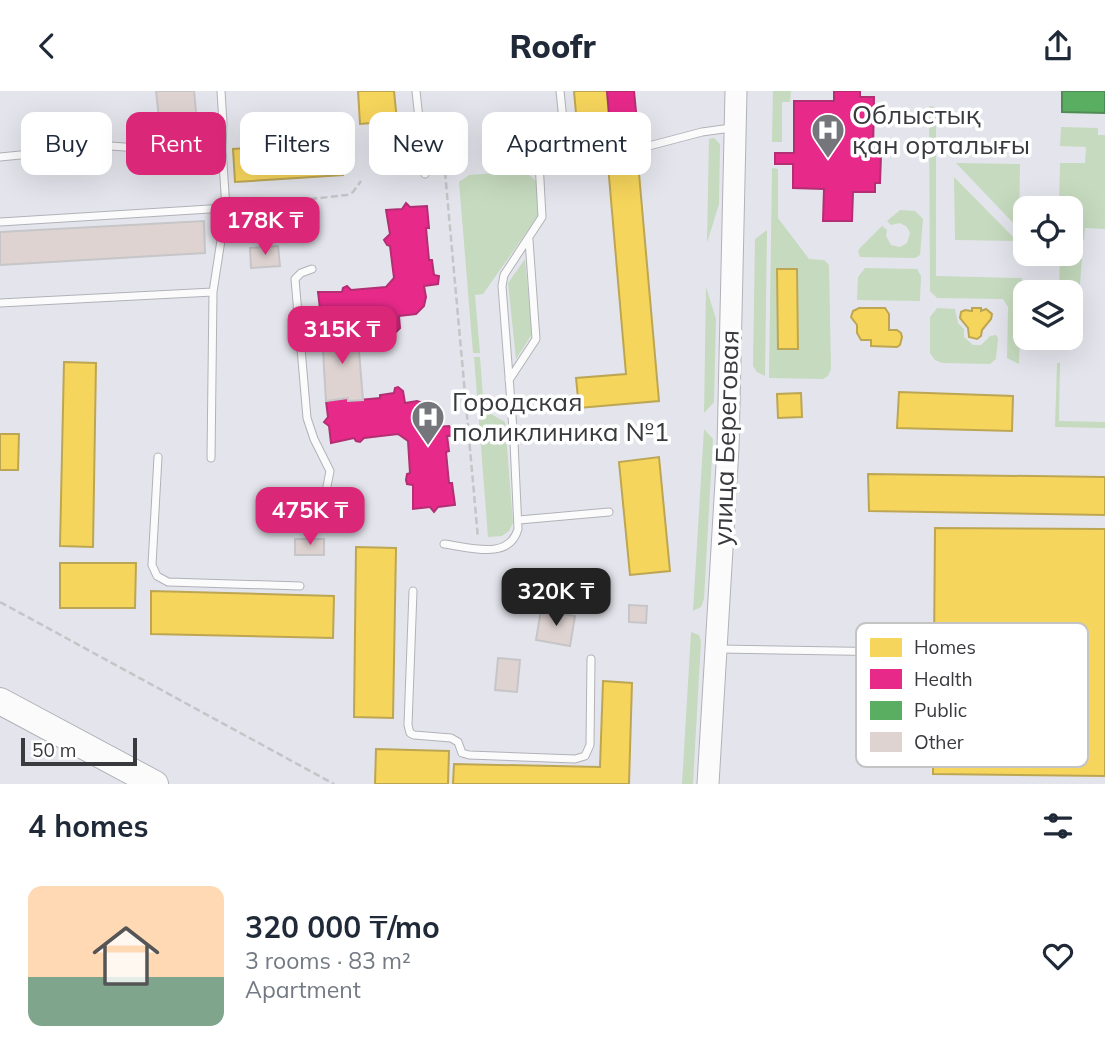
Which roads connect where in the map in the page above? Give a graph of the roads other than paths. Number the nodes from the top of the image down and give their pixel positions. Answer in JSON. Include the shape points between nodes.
{"nodes":[{"id":1,"x":221,"y":91,"type":"edge"},
{"id":2,"x":416,"y":91,"type":"edge"},
{"id":3,"x":560,"y":91,"type":"edge"},
{"id":4,"x":736,"y":91,"type":"edge"},
{"id":5,"x":222,"y":112,"type":"edge"},
{"id":6,"x":418,"y":112,"type":"edge"},
{"id":7,"x":562,"y":112,"type":"edge"},
{"id":8,"x":735,"y":128,"type":"junction"},
{"id":9,"x":651,"y":145,"type":"edge"},
{"id":10,"x":126,"y":147,"type":"edge"},
{"id":11,"x":0,"y":157,"type":"edge"},
{"id":12,"x":224,"y":175,"type":"edge"},
{"id":13,"x":540,"y":175,"type":"edge"},
{"id":14,"x":226,"y":208,"type":"junction"},
{"id":15,"x":0,"y":222,"type":"edge"},
{"id":16,"x":529,"y":240,"type":"junction"},
{"id":17,"x":312,"y":269,"type":"dead end"},
{"id":18,"x":213,"y":292,"type":"junction"},
{"id":19,"x":0,"y":303,"type":"edge"},
{"id":20,"x":509,"y":381,"type":"junction"},
{"id":21,"x":159,"y":457,"type":"dead end"},
{"id":22,"x":211,"y":458,"type":"dead end"},
{"id":23,"x":609,"y":512,"type":"dead end"},
{"id":24,"x":321,"y":517,"type":"dead end"},
{"id":25,"x":519,"y":520,"type":"junction"},
{"id":26,"x":444,"y":544,"type":"dead end"},
{"id":27,"x":300,"y":586,"type":"dead end"},
{"id":28,"x":413,"y":591,"type":"dead end"},
{"id":29,"x":716,"y":649,"type":"junction"},
{"id":30,"x":856,"y":651,"type":"edge"},
{"id":31,"x":591,"y":659,"type":"dead end"},
{"id":32,"x":0,"y":701,"type":"edge"},
{"id":33,"x":155,"y":784,"type":"edge"},
{"id":34,"x":708,"y":784,"type":"edge"}],
"edges":[{"from":1,"to":5,"type":"lane"},
{"from":2,"to":6,"type":"lane"},
{"from":3,"to":7,"type":"lane"},
{"from":4,"to":8,"type":"street","name":"улица Береговая"},
{"from":8,"to":9,"type":"lane"},
{"from":8,"to":29,"type":"street","name":"улица Береговая","via":[[728,447]]},
{"from":10,"to":11,"type":"lane"},
{"from":12,"to":14,"type":"lane"},
{"from":13,"to":16,"type":"lane","via":[[543,212]]},
{"from":14,"to":15,"type":"lane"},
{"from":14,"to":18,"type":"lane"},
{"from":16,"to":20,"type":"lane","via":[[503,280]]},
{"from":16,"to":20,"type":"lane","via":[[537,335]]},
{"from":17,"to":24,"type":"lane","via":[[295,279],[307,418],[330,471]]},
{"from":18,"to":19,"type":"lane"},
{"from":18,"to":22,"type":"lane"},
{"from":20,"to":25,"type":"lane"},
{"from":21,"to":27,"type":"lane","via":[[152,565],[157,576],[167,582]]},
{"from":23,"to":25,"type":"lane"},
{"from":25,"to":26,"type":"lane","via":[[516,537],[507,547]]},
{"from":28,"to":31,"type":"lane","via":[[408,725],[414,735],[452,737],[462,753],[469,755],[585,756],[590,745]]},
{"from":29,"to":30,"type":"lane"},
{"from":29,"to":34,"type":"street","name":"улица Береговая"},
{"from":32,"to":33,"type":"highway"}]}
